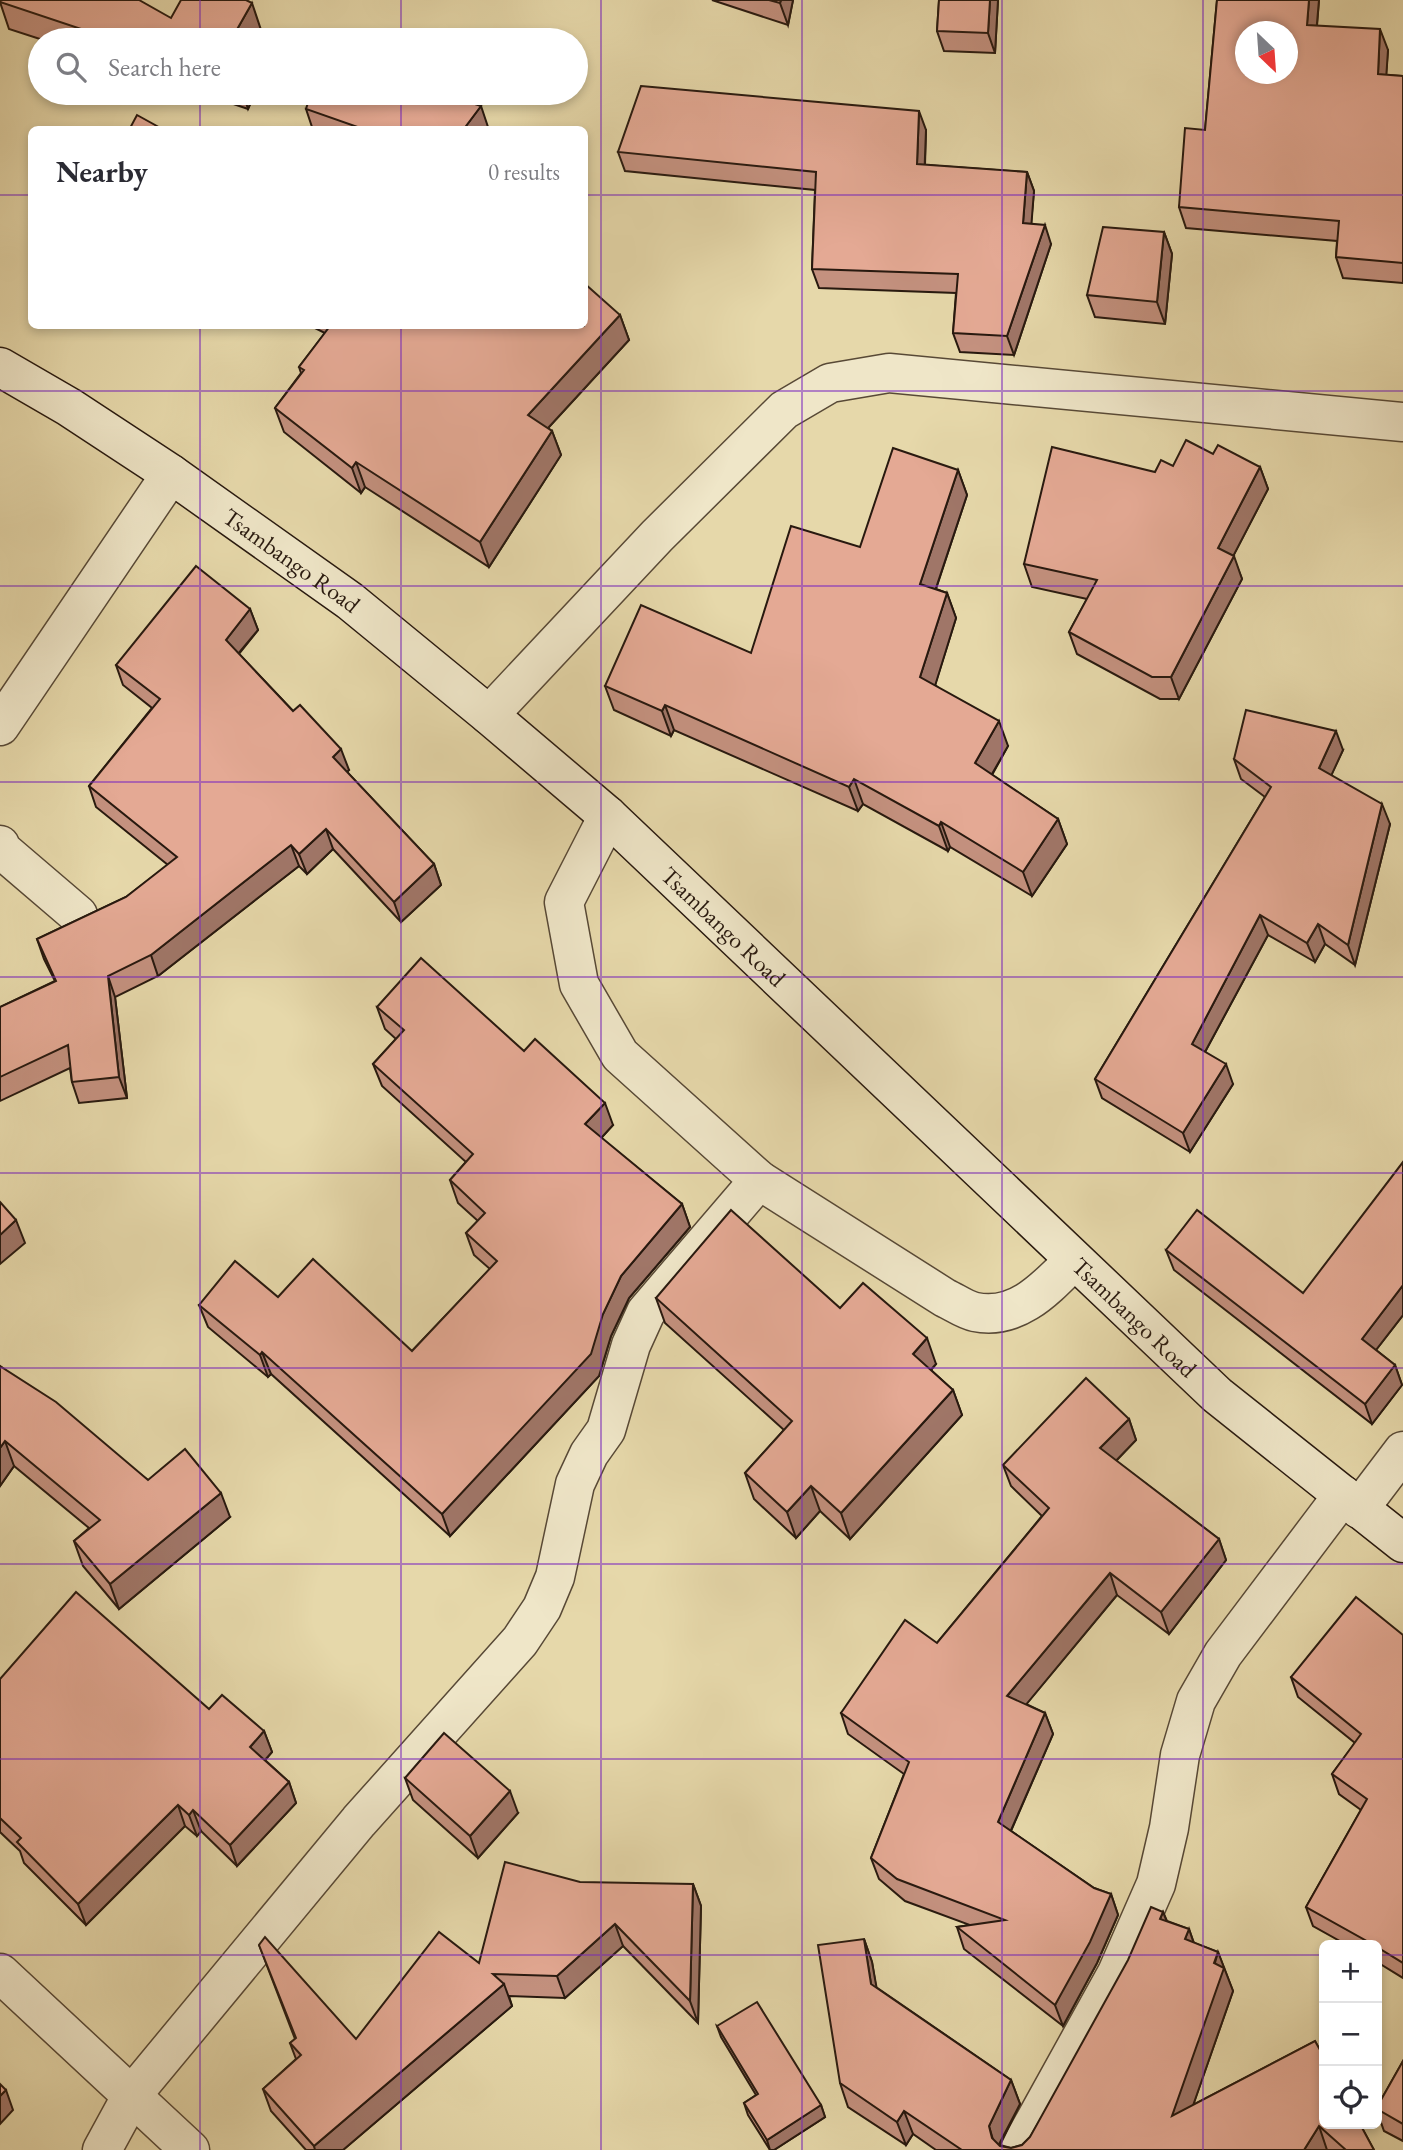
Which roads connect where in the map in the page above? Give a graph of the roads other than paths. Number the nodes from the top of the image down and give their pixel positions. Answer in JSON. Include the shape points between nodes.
{"nodes":[{"id":1,"x":0,"y":367,"type":"edge"},
{"id":2,"x":1403,"y":422,"type":"edge"},
{"id":3,"x":171,"y":474,"type":"junction"},
{"id":4,"x":489,"y":715,"type":"junction"},
{"id":5,"x":0,"y":726,"type":"edge"},
{"id":6,"x":608,"y":816,"type":"junction"},
{"id":7,"x":0,"y":845,"type":"edge"},
{"id":8,"x":78,"y":915,"type":"dead end"},
{"id":9,"x":758,"y":1180,"type":"junction"},
{"id":10,"x":1074,"y":1260,"type":"junction"},
{"id":11,"x":1403,"y":1451,"type":"edge"},
{"id":12,"x":1351,"y":1502,"type":"junction"},
{"id":13,"x":1403,"y":1543,"type":"edge"},
{"id":14,"x":0,"y":1973,"type":"edge"},
{"id":15,"x":132,"y":2095,"type":"junction"},
{"id":16,"x":102,"y":2150,"type":"edge"},
{"id":17,"x":190,"y":2150,"type":"edge"},
{"id":18,"x":1019,"y":2150,"type":"edge"}],
"edges":[{"from":1,"to":3,"type":"street","name":"Tsambango Road"},
{"from":2,"to":4,"type":"street","via":[[889,373],[830,383],[784,410],[657,536]]},
{"from":3,"to":4,"type":"street","name":"Tsambango Road","via":[[350,601]]},
{"from":3,"to":5,"type":"street"},
{"from":4,"to":6,"type":"street","name":"Tsambango Road"},
{"from":6,"to":9,"type":"street","via":[[564,902],[579,984],[620,1055]]},
{"from":6,"to":10,"type":"street","name":"Tsambango Road"},
{"from":7,"to":8,"type":"street"},
{"from":9,"to":10,"type":"street","via":[[945,1298],[975,1312],[1008,1311],[1037,1297]]},
{"from":9,"to":15,"type":"street","via":[[646,1312],[631,1345],[606,1430],[575,1484],[555,1577],[520,1641],[359,1821]]},
{"from":10,"to":12,"type":"street","name":"Tsambango Road","via":[[1217,1395]]},
{"from":11,"to":12,"type":"street"},
{"from":12,"to":13,"type":"street","name":"Tsambango Road"},
{"from":12,"to":18,"type":"street","via":[[1223,1654],[1196,1702],[1180,1755],[1156,1884],[1117,1973]]},
{"from":14,"to":15,"type":"street"},
{"from":15,"to":16,"type":"street"},
{"from":15,"to":17,"type":"street"}]}
